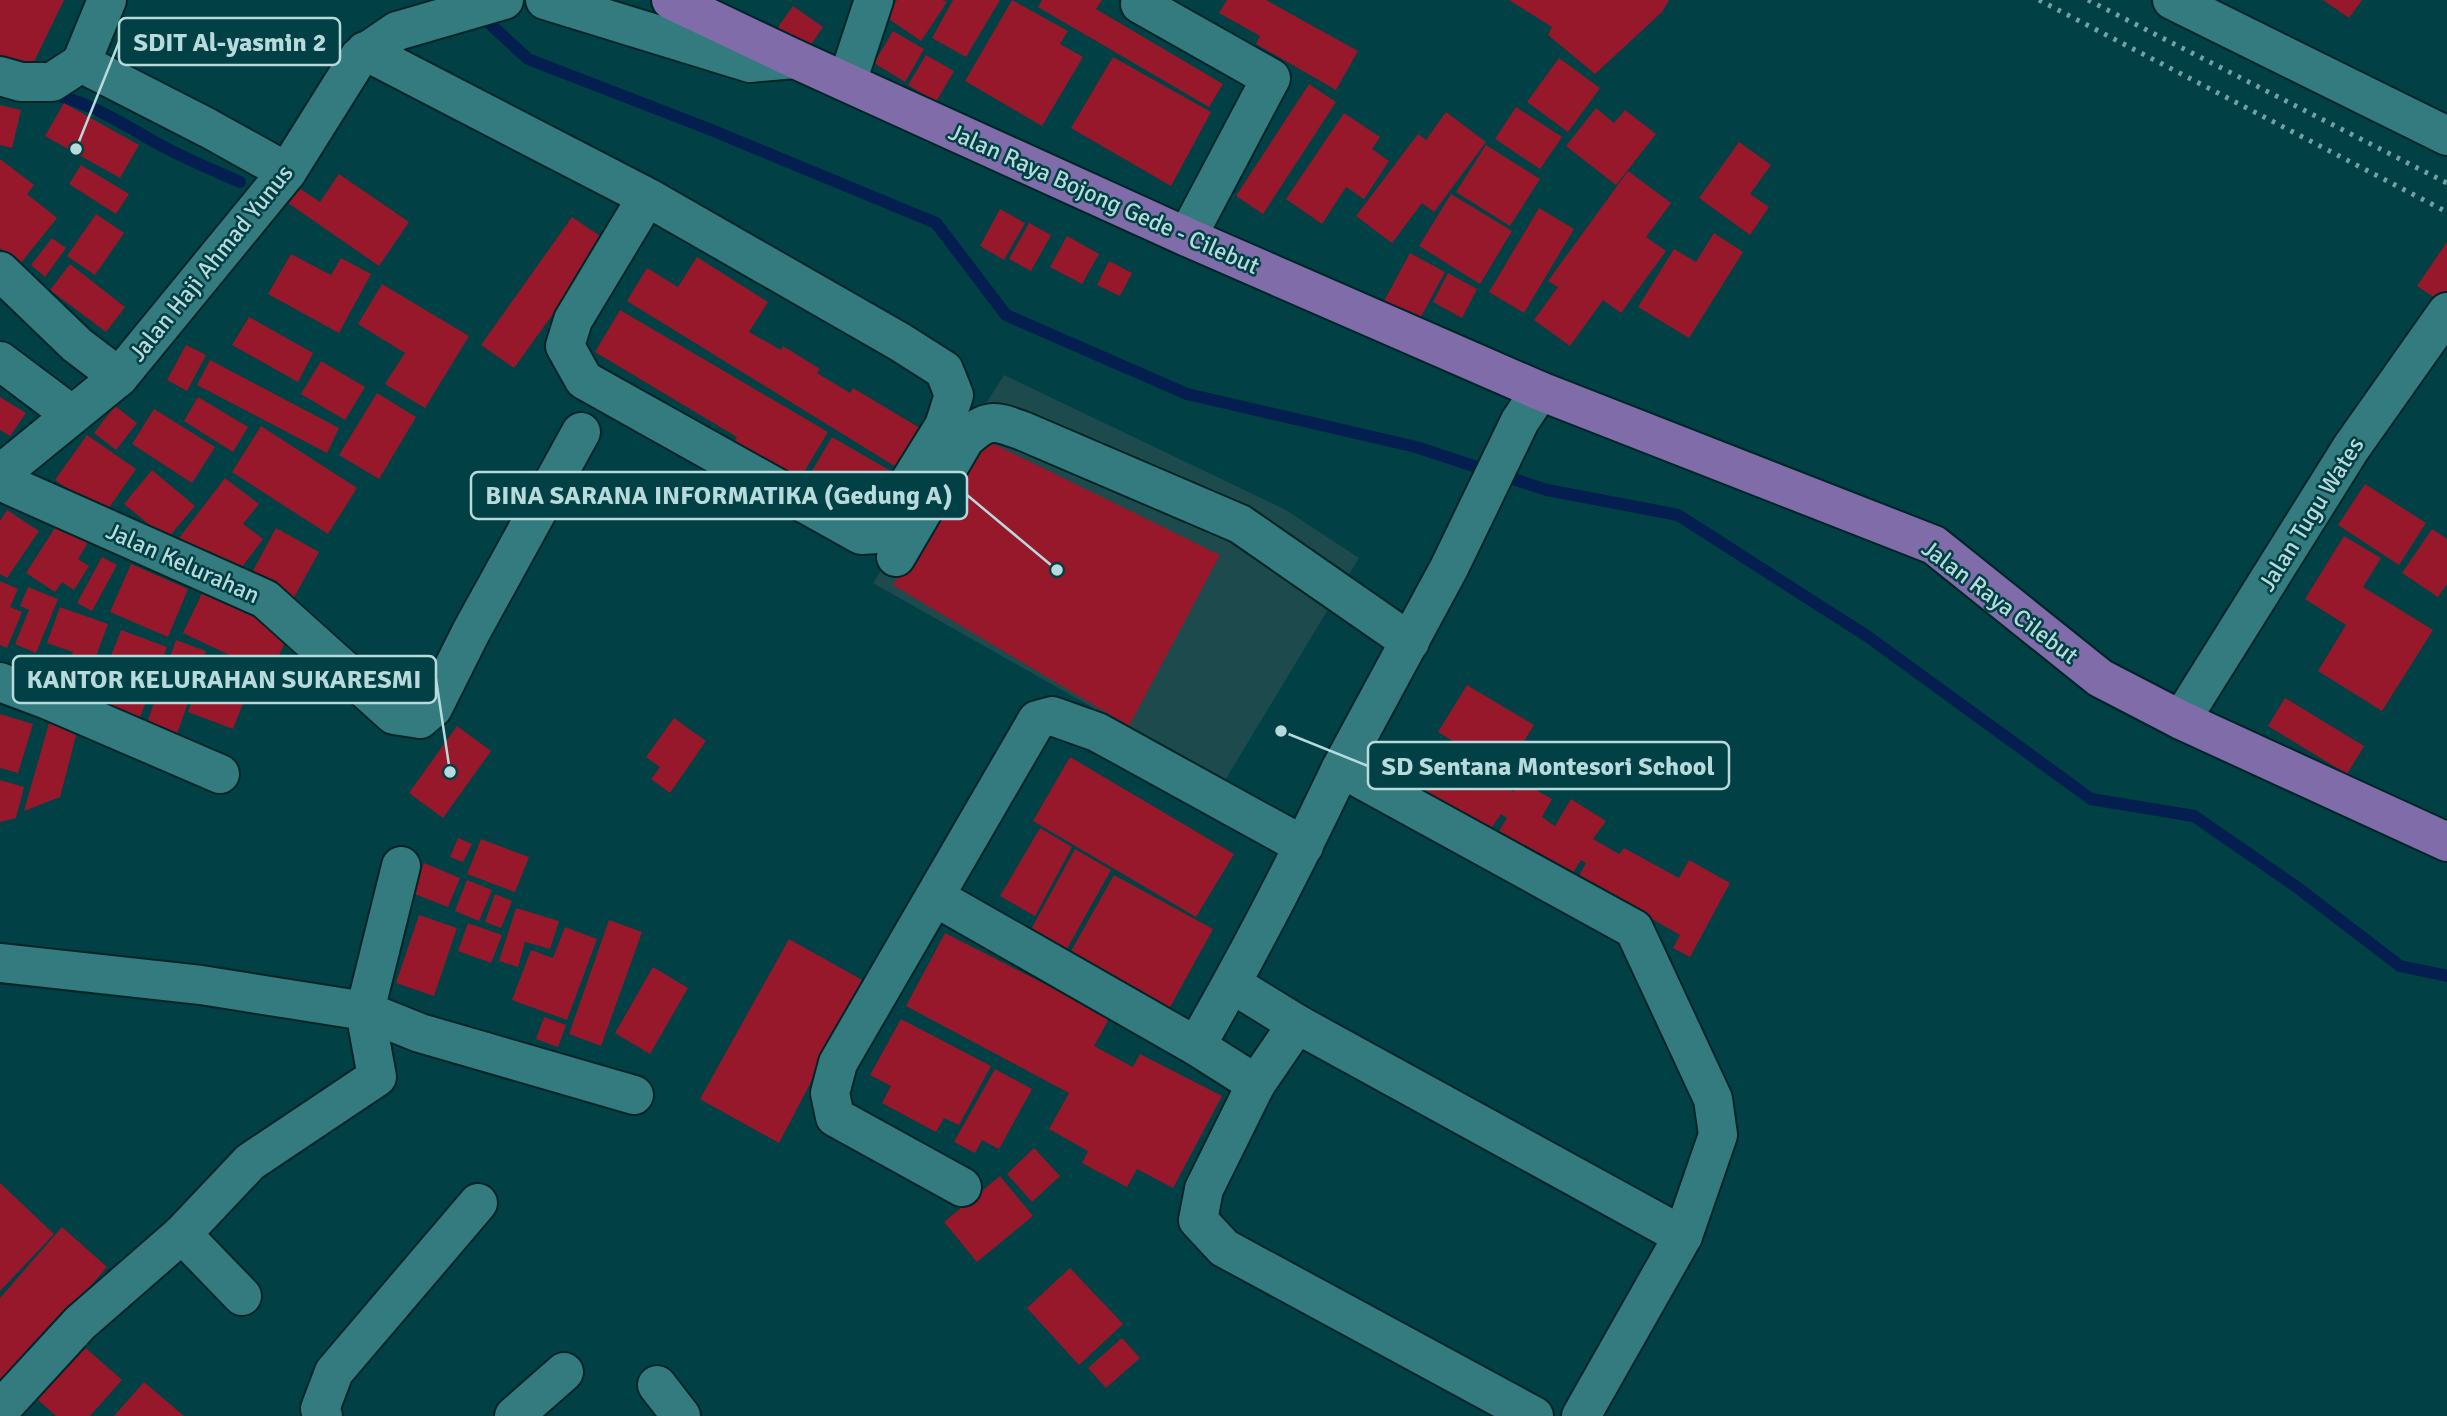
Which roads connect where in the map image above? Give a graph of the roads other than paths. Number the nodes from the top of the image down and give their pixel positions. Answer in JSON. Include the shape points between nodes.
{"nodes":[{"id":1,"x":107,"y":0,"type":"edge"},
{"id":2,"x":504,"y":0,"type":"edge"},
{"id":3,"x":545,"y":0,"type":"edge"},
{"id":4,"x":671,"y":0,"type":"edge"},
{"id":5,"x":874,"y":0,"type":"edge"},
{"id":6,"x":2172,"y":0,"type":"edge"},
{"id":7,"x":1140,"y":4,"type":"dead end"},
{"id":8,"x":365,"y":51,"type":"junction"},
{"id":9,"x":794,"y":59,"type":"junction"},
{"id":10,"x":81,"y":63,"type":"junction"},
{"id":11,"x":0,"y":76,"type":"edge"},
{"id":12,"x":847,"y":82,"type":"junction"},
{"id":13,"x":2447,"y":136,"type":"edge"},
{"id":14,"x":287,"y":172,"type":"junction"},
{"id":15,"x":647,"y":197,"type":"junction"},
{"id":16,"x":1186,"y":237,"type":"junction"},
{"id":17,"x":0,"y":271,"type":"edge"},
{"id":18,"x":2447,"y":312,"type":"edge"},
{"id":19,"x":0,"y":361,"type":"edge"},
{"id":20,"x":119,"y":377,"type":"junction"},
{"id":21,"x":1530,"y":406,"type":"junction"},
{"id":22,"x":72,"y":415,"type":"junction"},
{"id":23,"x":581,"y":432,"type":"dead end"},
{"id":24,"x":0,"y":474,"type":"edge"},
{"id":25,"x":0,"y":481,"type":"edge"},
{"id":26,"x":896,"y":557,"type":"dead end"},
{"id":27,"x":1410,"y":642,"type":"junction"},
{"id":28,"x":0,"y":682,"type":"edge"},
{"id":29,"x":2181,"y":720,"type":"junction"},
{"id":30,"x":1341,"y":768,"type":"junction"},
{"id":31,"x":220,"y":774,"type":"dead end"},
{"id":32,"x":2447,"y":842,"type":"edge"},
{"id":33,"x":1304,"y":846,"type":"junction"},
{"id":34,"x":401,"y":866,"type":"dead end"},
{"id":35,"x":935,"y":897,"type":"junction"},
{"id":36,"x":0,"y":963,"type":"edge"},
{"id":37,"x":1232,"y":984,"type":"junction"},
{"id":38,"x":365,"y":1011,"type":"junction"},
{"id":39,"x":1297,"y":1024,"type":"junction"},
{"id":40,"x":1196,"y":1046,"type":"junction"},
{"id":41,"x":1256,"y":1084,"type":"junction"},
{"id":42,"x":634,"y":1095,"type":"dead end"},
{"id":43,"x":962,"y":1186,"type":"dead end"},
{"id":44,"x":478,"y":1203,"type":"dead end"},
{"id":45,"x":182,"y":1234,"type":"junction"},
{"id":46,"x":1683,"y":1236,"type":"junction"},
{"id":47,"x":242,"y":1296,"type":"dead end"},
{"id":48,"x":564,"y":1372,"type":"dead end"},
{"id":49,"x":657,"y":1385,"type":"dead end"},
{"id":50,"x":0,"y":1410,"type":"edge"},
{"id":51,"x":323,"y":1416,"type":"edge"},
{"id":52,"x":514,"y":1416,"type":"edge"},
{"id":53,"x":681,"y":1416,"type":"edge"},
{"id":54,"x":1534,"y":1416,"type":"edge"},
{"id":55,"x":1581,"y":1416,"type":"edge"}],
"edges":[{"from":1,"to":10,"type":"street"},
{"from":2,"to":8,"type":"street","name":"Jalan Haji Ahmad Yunus","via":[[397,31]]},
{"from":3,"to":9,"type":"street","via":[[750,63]]},
{"from":4,"to":9,"type":"main road","name":"Jalan Raya Bojong Gede - Cilebut"},
{"from":5,"to":12,"type":"street"},
{"from":6,"to":13,"type":"street"},
{"from":7,"to":16,"type":"street","via":[[1271,78]]},
{"from":8,"to":14,"type":"street","name":"Jalan Haji Ahmad Yunus"},
{"from":8,"to":15,"type":"street"},
{"from":9,"to":12,"type":"main road","name":"Jalan Raya Bojong Gede - Cilebut"},
{"from":10,"to":11,"type":"street","via":[[52,82],[21,82]]},
{"from":10,"to":14,"type":"street"},
{"from":12,"to":16,"type":"main road","name":"Jalan Raya Bojong Gede - Cilebut"},
{"from":14,"to":20,"type":"street","name":"Jalan Haji Ahmad Yunus"},
{"from":15,"to":15,"type":"street","via":[[944,370],[954,395],[944,426],[877,534],[861,535],[584,380],[565,346],[573,320]]},
{"from":16,"to":21,"type":"main road","name":"Jalan Raya Bojong Gede - Cilebut"},
{"from":17,"to":20,"type":"street","via":[[77,345]]},
{"from":18,"to":29,"type":"street","name":"Jalan Tugu Wates","via":[[2351,448]]},
{"from":19,"to":22,"type":"street"},
{"from":20,"to":22,"type":"street","name":"Jalan Haji Ahmad Yunus"},
{"from":21,"to":27,"type":"street"},
{"from":21,"to":29,"type":"main road","name":"Jalan Raya Cilebut","via":[[1934,545],[2099,678]]},
{"from":22,"to":24,"type":"street","name":"Jalan Haji Ahmad Yunus"},
{"from":23,"to":25,"type":"street","name":"Jalan Kelurahan","via":[[433,708],[420,719],[394,715],[265,599]]},
{"from":26,"to":27,"type":"street","via":[[965,439],[996,421],[1240,524]]},
{"from":27,"to":30,"type":"street"},
{"from":28,"to":31,"type":"street"},
{"from":29,"to":32,"type":"main road","name":"Jalan Raya Cilebut"},
{"from":30,"to":33,"type":"street"},
{"from":30,"to":46,"type":"street","via":[[1633,929],[1715,1111],[1718,1135]]},
{"from":33,"to":35,"type":"street","via":[[1097,732],[1052,716],[1037,720],[1026,737]]},
{"from":33,"to":37,"type":"street"},
{"from":34,"to":38,"type":"street"},
{"from":35,"to":40,"type":"street"},
{"from":35,"to":43,"type":"street","via":[[838,1063],[830,1093],[835,1117]]},
{"from":36,"to":38,"type":"street","via":[[201,985]]},
{"from":37,"to":39,"type":"street"},
{"from":37,"to":40,"type":"street"},
{"from":38,"to":42,"type":"street","via":[[421,1033]]},
{"from":38,"to":45,"type":"street","via":[[377,1077],[250,1162]]},
{"from":39,"to":41,"type":"street"},
{"from":39,"to":46,"type":"street"},
{"from":40,"to":41,"type":"street"},
{"from":41,"to":54,"type":"street","via":[[1204,1189],[1198,1220],[1224,1248]]},
{"from":44,"to":51,"type":"street","via":[[334,1372],[320,1409]]},
{"from":45,"to":47,"type":"street"},
{"from":45,"to":50,"type":"street","via":[[80,1323]]},
{"from":46,"to":55,"type":"street"},
{"from":48,"to":52,"type":"street"},
{"from":49,"to":53,"type":"street"}]}
